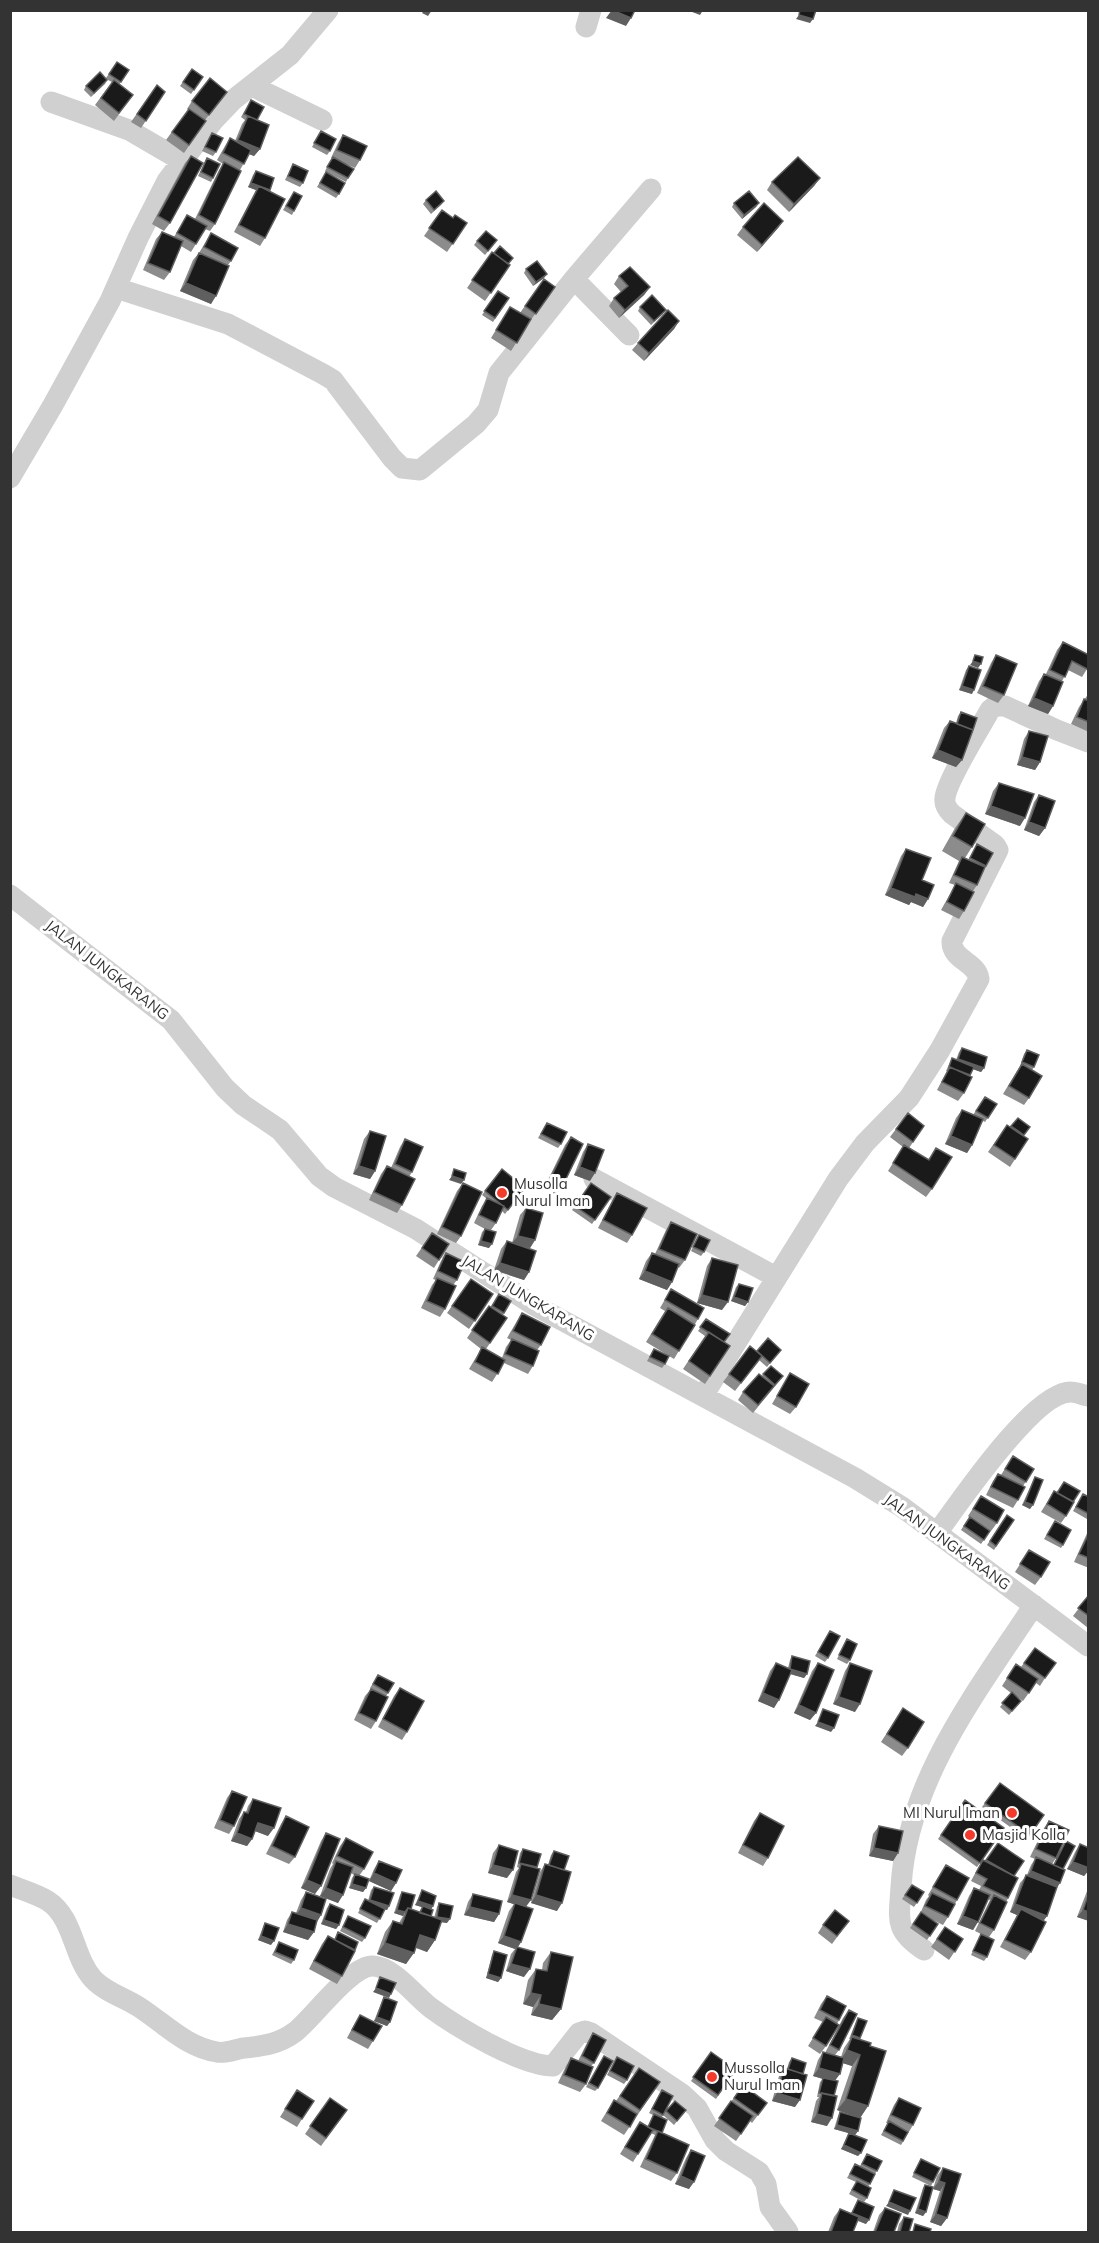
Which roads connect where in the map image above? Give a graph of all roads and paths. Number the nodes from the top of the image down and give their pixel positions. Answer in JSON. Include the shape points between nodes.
{"nodes":[{"id":1,"x":328,"y":10,"type":"edge"},
{"id":2,"x":252,"y":86,"type":"junction"},
{"id":3,"x":51,"y":102,"type":"dead end"},
{"id":4,"x":322,"y":120,"type":"dead end"},
{"id":5,"x":183,"y":161,"type":"junction"},
{"id":6,"x":651,"y":189,"type":"dead end"},
{"id":7,"x":574,"y":279,"type":"junction"},
{"id":8,"x":116,"y":288,"type":"junction"},
{"id":9,"x":629,"y":335,"type":"dead end"},
{"id":10,"x":10,"y":478,"type":"edge"},
{"id":11,"x":1089,"y":742,"type":"edge"},
{"id":12,"x":10,"y":895,"type":"edge"},
{"id":13,"x":594,"y":1179,"type":"edge"},
{"id":14,"x":776,"y":1277,"type":"junction"},
{"id":15,"x":703,"y":1396,"type":"junction"},
{"id":16,"x":1089,"y":1396,"type":"edge"},
{"id":17,"x":937,"y":1533,"type":"junction"},
{"id":18,"x":1034,"y":1605,"type":"junction"},
{"id":19,"x":1089,"y":1646,"type":"edge"},
{"id":20,"x":10,"y":1885,"type":"edge"},
{"id":21,"x":924,"y":1950,"type":"dead end"},
{"id":22,"x":788,"y":2232,"type":"edge"}],
"edges":[{"from":1,"to":2,"type":"street","via":[[290,55]]},
{"from":2,"to":4,"type":"street"},
{"from":2,"to":5,"type":"street","via":[[213,121]]},
{"from":3,"to":5,"type":"street","via":[[129,130]]},
{"from":5,"to":8,"type":"street","via":[[167,181]]},
{"from":6,"to":7,"type":"street"},
{"from":7,"to":8,"type":"street","via":[[499,373],[488,411],[420,470],[402,468],[333,380],[323,374],[228,324]]},
{"from":7,"to":9,"type":"street"},
{"from":8,"to":10,"type":"street"},
{"from":11,"to":14,"type":"street","via":[[1005,706],[990,710],[945,798],[952,814],[998,850],[952,941],[955,953],[976,971],[979,979],[909,1098],[864,1143],[837,1179]]},
{"from":12,"to":15,"type":"street","name":"JALAN JUNGKARANG","via":[[171,1020],[225,1088],[280,1130],[326,1182],[416,1229],[532,1304]]},
{"from":13,"to":14,"type":"street"},
{"from":14,"to":15,"type":"street"},
{"from":15,"to":17,"type":"street","name":"JALAN JUNGKARANG","via":[[855,1478]]},
{"from":16,"to":17,"type":"street","via":[[1069,1391],[1047,1401],[1012,1434]]},
{"from":17,"to":18,"type":"street","name":"JALAN JUNGKARANG"},
{"from":18,"to":19,"type":"street","name":"JALAN JUNGKARANG"},
{"from":18,"to":21,"type":"street","via":[[961,1716],[928,1777],[912,1822],[902,1871],[900,1920],[909,1940]]},
{"from":20,"to":22,"type":"street","via":[[48,1900],[57,1909],[93,1979],[182,2039],[219,2053],[273,2045],[294,2032],[357,1970],[373,1966],[393,1973],[451,2022],[545,2066],[553,2066],[579,2033],[591,2033],[697,2108],[715,2140],[759,2172],[766,2184],[770,2207]]}]}
